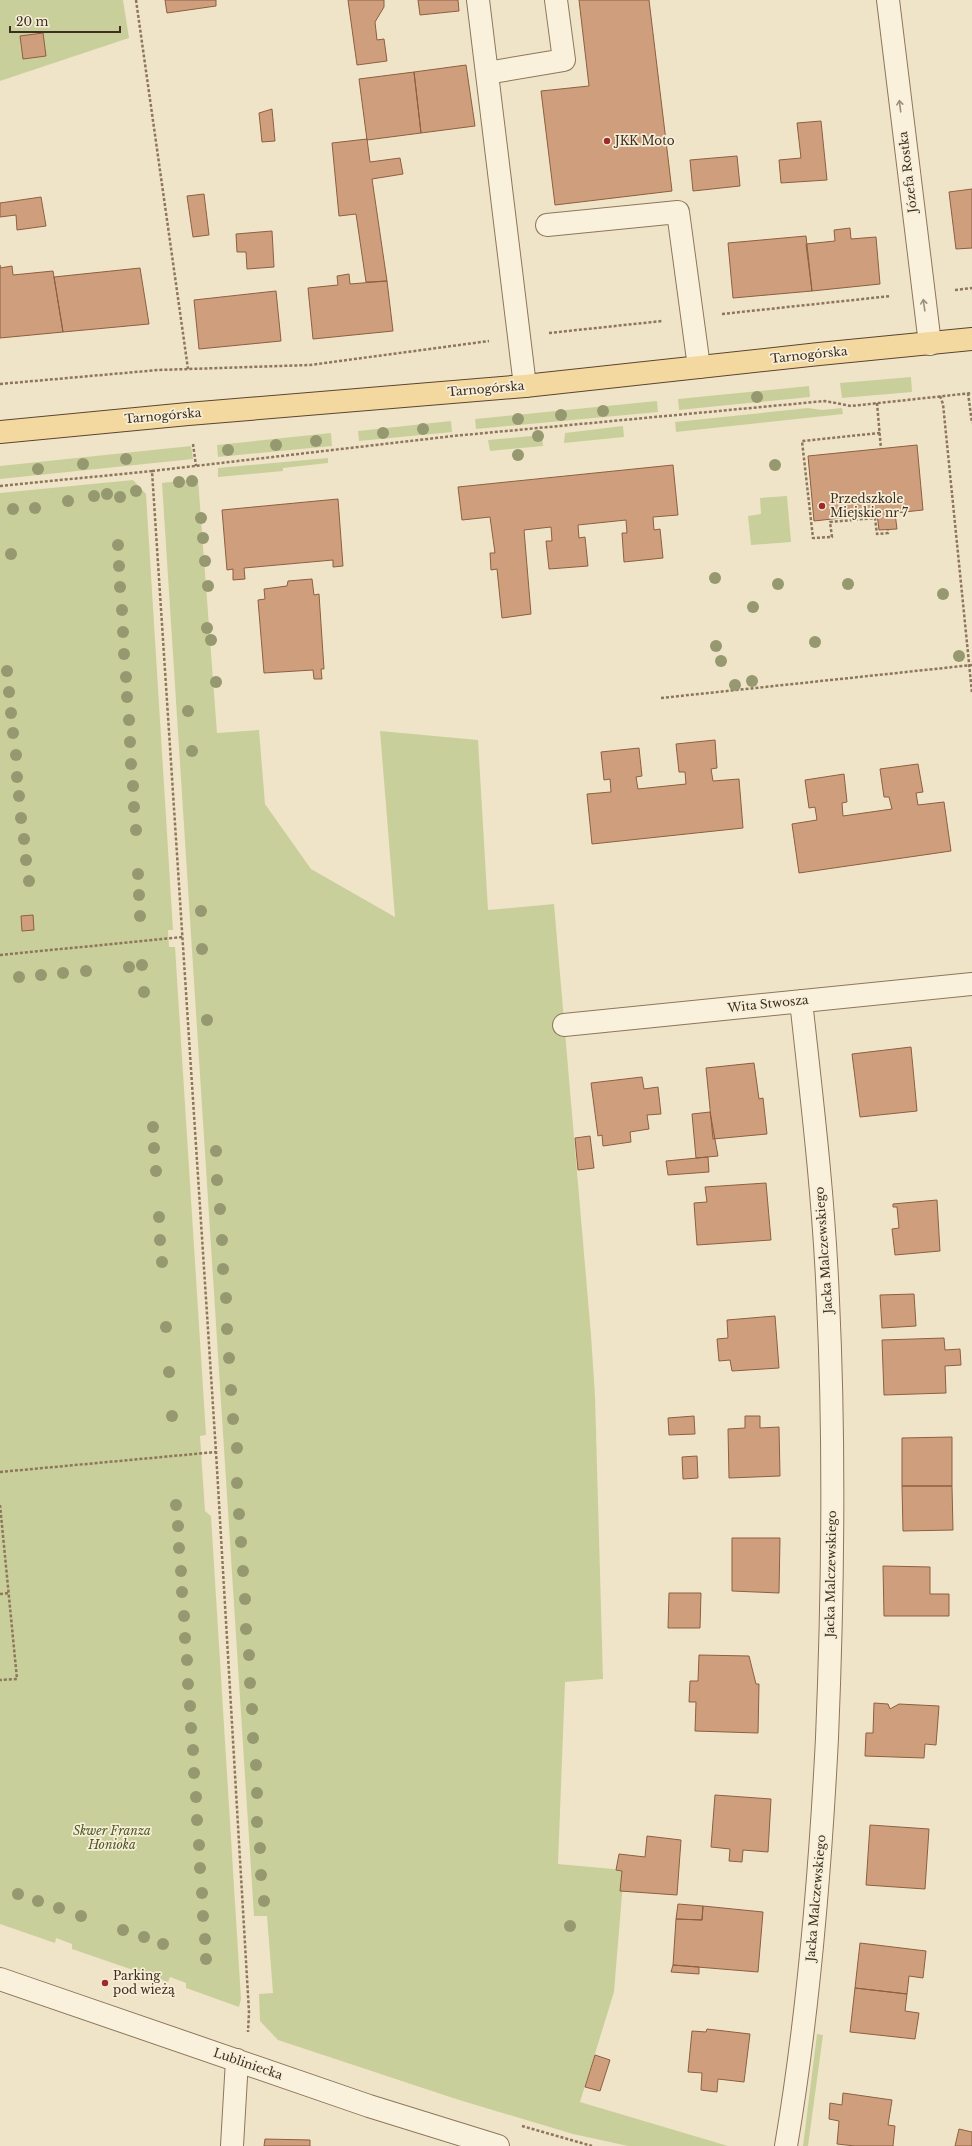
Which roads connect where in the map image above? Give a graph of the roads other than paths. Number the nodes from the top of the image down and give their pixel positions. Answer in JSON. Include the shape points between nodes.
{"nodes":[{"id":1,"x":478,"y":0,"type":"edge"},
{"id":2,"x":556,"y":0,"type":"edge"},
{"id":3,"x":888,"y":0,"type":"edge"},
{"id":4,"x":487,"y":73,"type":"junction"},
{"id":5,"x":547,"y":225,"type":"dead end"},
{"id":6,"x":972,"y":339,"type":"edge"},
{"id":7,"x":930,"y":344,"type":"junction"},
{"id":8,"x":699,"y":367,"type":"junction"},
{"id":9,"x":525,"y":386,"type":"junction"},
{"id":10,"x":0,"y":432,"type":"edge"},
{"id":11,"x":972,"y":984,"type":"edge"},
{"id":12,"x":801,"y":1001,"type":"junction"},
{"id":13,"x":564,"y":1025,"type":"dead end"},
{"id":14,"x":0,"y":1979,"type":"edge"},
{"id":15,"x":237,"y":2060,"type":"junction"},
{"id":16,"x":232,"y":2146,"type":"edge"},
{"id":17,"x":498,"y":2146,"type":"edge"},
{"id":18,"x":786,"y":2146,"type":"edge"}],
"edges":[{"from":1,"to":4,"type":"street"},
{"from":2,"to":4,"type":"street","via":[[564,60]]},
{"from":7,"to":3,"type":"street","name":"Józefa Rostka","one_way":true},
{"from":4,"to":9,"type":"street"},
{"from":5,"to":8,"type":"street","via":[[678,212]]},
{"from":6,"to":7,"type":"main road","name":"Tarnogórska"},
{"from":7,"to":8,"type":"main road","name":"Tarnogórska"},
{"from":8,"to":9,"type":"main road","name":"Tarnogórska"},
{"from":9,"to":10,"type":"main road","name":"Tarnogórska"},
{"from":11,"to":12,"type":"street","name":"Wita Stwosza"},
{"from":12,"to":13,"type":"street","name":"Wita Stwosza"},
{"from":12,"to":18,"type":"street","name":"Jacka Malczewskiego","via":[[816,1129],[828,1298],[833,1464],[831,1652],[822,1833],[812,1956]]},
{"from":14,"to":15,"type":"street","name":"Lubliniecka"},
{"from":15,"to":16,"type":"street"},
{"from":15,"to":17,"type":"street","name":"Lubliniecka"}]}
